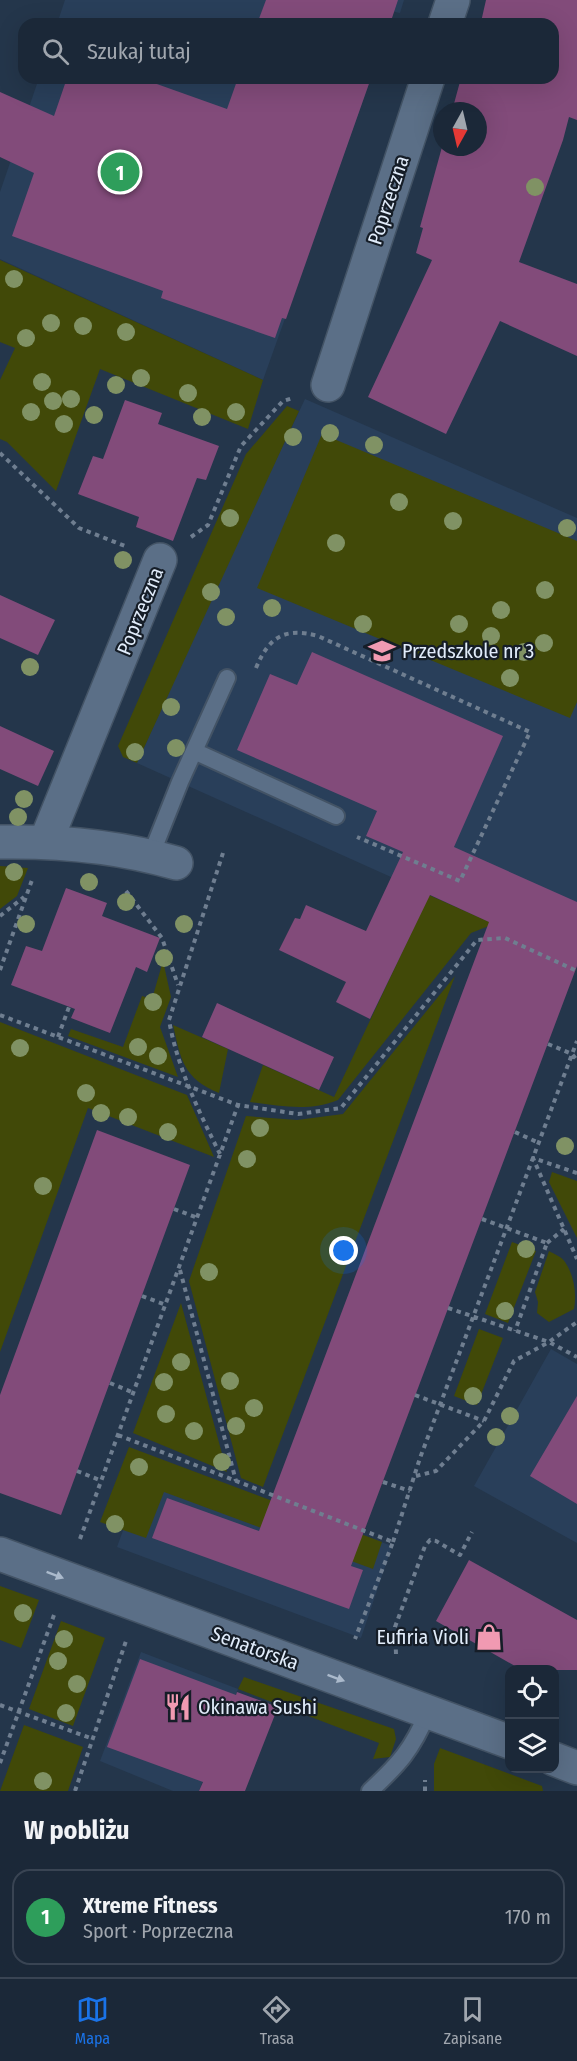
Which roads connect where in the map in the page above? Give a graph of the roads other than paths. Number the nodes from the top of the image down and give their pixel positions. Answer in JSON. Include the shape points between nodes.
{"nodes":[{"id":1,"x":453,"y":0,"type":"edge"},
{"id":2,"x":447,"y":18,"type":"edge"},
{"id":3,"x":426,"y":84,"type":"edge"},
{"id":4,"x":328,"y":386,"type":"road end"},
{"id":5,"x":160,"y":560,"type":"road end"},
{"id":6,"x":227,"y":678,"type":"road end"},
{"id":7,"x":194,"y":751,"type":"junction"},
{"id":8,"x":336,"y":816,"type":"road end"},
{"id":9,"x":46,"y":841,"type":"junction"},
{"id":10,"x":0,"y":842,"type":"edge"},
{"id":11,"x":163,"y":859,"type":"joint"},
{"id":12,"x":0,"y":1554,"type":"edge"},
{"id":13,"x":428,"y":1712,"type":"junction"},
{"id":14,"x":505,"y":1740,"type":"edge"},
{"id":15,"x":559,"y":1761,"type":"edge"},
{"id":16,"x":577,"y":1768,"type":"edge"},
{"id":17,"x":369,"y":1791,"type":"edge"}],
"edges":[{"from":1,"to":2,"type":"street"},
{"from":3,"to":4,"type":"street","name":"Poprzeczna"},
{"from":5,"to":9,"type":"street","name":"Poprzeczna"},
{"from":6,"to":7,"type":"lane"},
{"from":7,"to":8,"type":"lane"},
{"from":7,"to":11,"type":"lane"},
{"from":9,"to":10,"type":"street"},
{"from":9,"to":11,"type":"street"},
{"from":12,"to":13,"type":"street","name":"Senatorska","one_way":true},
{"from":13,"to":14,"type":"street","name":"Senatorska"},
{"from":13,"to":17,"type":"lane","via":[[402,1760]]},
{"from":15,"to":16,"type":"street"}]}
